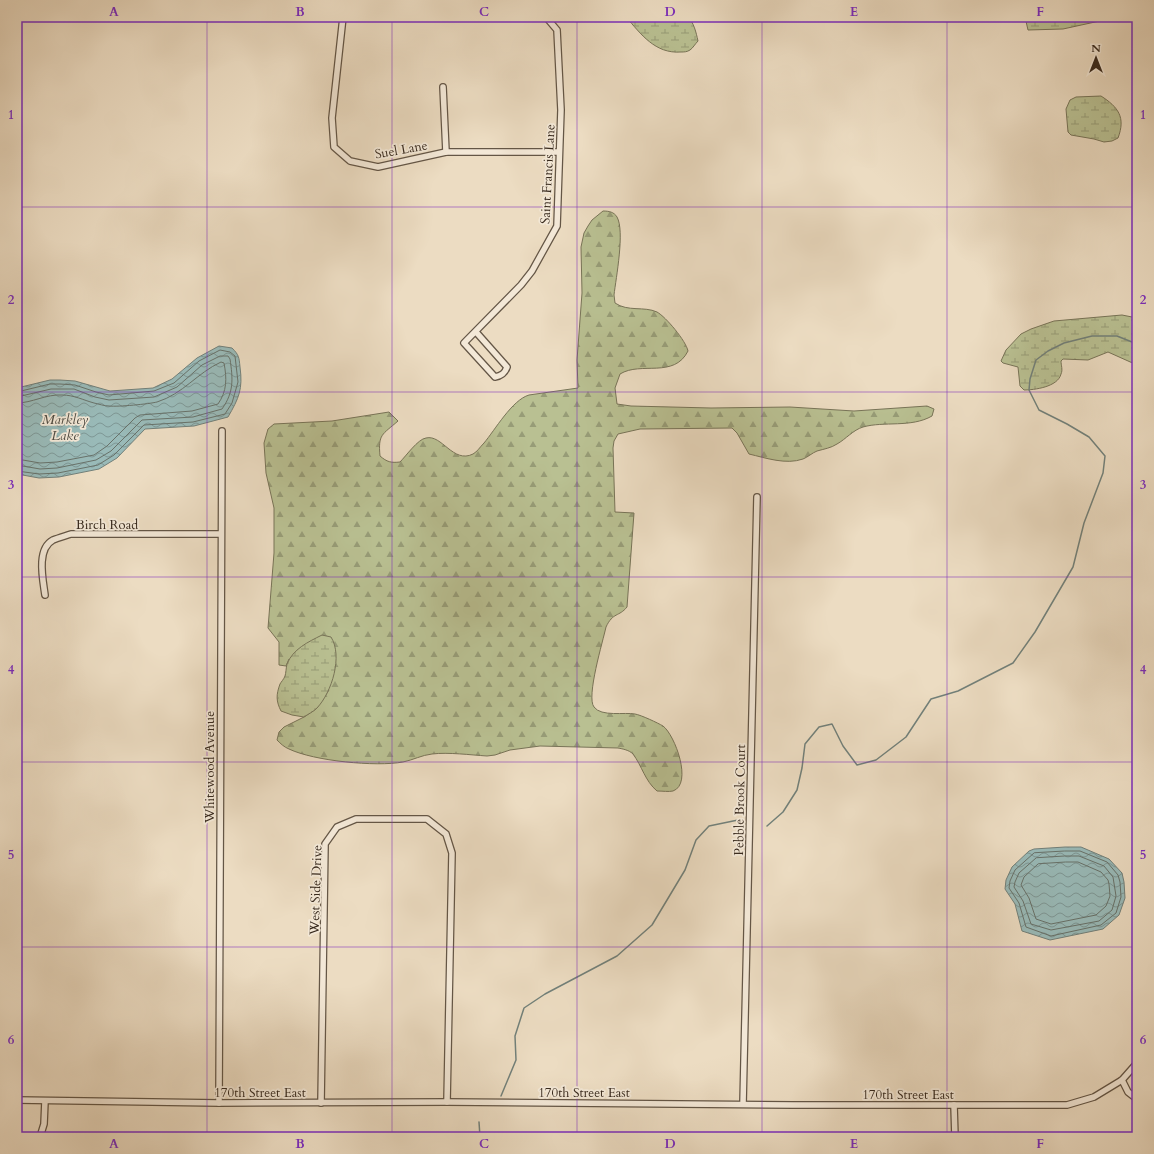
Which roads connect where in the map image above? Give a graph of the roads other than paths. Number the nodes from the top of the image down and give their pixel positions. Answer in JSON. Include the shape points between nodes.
{"nodes":[{"id":1,"x":343,"y":17,"type":"edge"},
{"id":2,"x":546,"y":17,"type":"edge"},
{"id":3,"x":443,"y":87,"type":"dead end"},
{"id":4,"x":446,"y":152,"type":"junction"},
{"id":5,"x":559,"y":152,"type":"junction"},
{"id":6,"x":476,"y":332,"type":"junction"},
{"id":7,"x":222,"y":431,"type":"dead end"},
{"id":8,"x":757,"y":497,"type":"dead end"},
{"id":9,"x":221,"y":534,"type":"junction"},
{"id":10,"x":45,"y":595,"type":"dead end"},
{"id":11,"x":1137,"y":1063,"type":"edge"},
{"id":12,"x":1122,"y":1080,"type":"junction"},
{"id":13,"x":1137,"y":1099,"type":"edge"},
{"id":14,"x":17,"y":1100,"type":"edge"},
{"id":15,"x":45,"y":1101,"type":"junction"},
{"id":16,"x":447,"y":1102,"type":"junction"},
{"id":17,"x":219,"y":1103,"type":"junction"},
{"id":18,"x":321,"y":1103,"type":"junction"},
{"id":19,"x":743,"y":1104,"type":"junction"},
{"id":20,"x":954,"y":1105,"type":"junction"},
{"id":21,"x":40,"y":1137,"type":"edge"},
{"id":22,"x":955,"y":1137,"type":"edge"}],
"edges":[{"from":1,"to":4,"type":"street","name":"Suel Lane","via":[[332,118],[334,147],[350,162],[378,167]]},
{"from":2,"to":5,"type":"street","name":"Saint Francis Lane","via":[[558,30],[561,110]]},
{"from":3,"to":4,"type":"street"},
{"from":4,"to":5,"type":"street","name":"Suel Lane"},
{"from":5,"to":6,"type":"street","name":"Saint Francis Lane","via":[[557,226],[522,285]]},
{"from":6,"to":6,"type":"street","name":"Saint Francis Lane","via":[[507,367],[500,376],[496,377],[464,343]]},
{"from":7,"to":9,"type":"street","name":"Whitewood Avenue"},
{"from":8,"to":19,"type":"street","name":"Pebble Brook Court"},
{"from":9,"to":10,"type":"street","name":"Birch Road","via":[[71,534],[51,541],[43,553],[41,571]]},
{"from":9,"to":17,"type":"street","name":"Whitewood Avenue"},
{"from":11,"to":12,"type":"street","name":"170th Street East"},
{"from":12,"to":13,"type":"street","via":[[1128,1092]]},
{"from":12,"to":20,"type":"street","name":"170th Street East","via":[[1094,1097],[1067,1105]]},
{"from":14,"to":15,"type":"street","name":"170th Street East"},
{"from":15,"to":17,"type":"street","name":"170th Street East"},
{"from":15,"to":21,"type":"street","via":[[44,1124]]},
{"from":16,"to":18,"type":"street","name":"170th Street East"},
{"from":16,"to":18,"type":"street","name":"West Side Drive","via":[[452,853],[446,834],[427,819],[356,819],[337,827],[325,844]]},
{"from":16,"to":19,"type":"street","name":"170th Street East"},
{"from":17,"to":18,"type":"street","name":"170th Street East"},
{"from":19,"to":20,"type":"street","name":"170th Street East"},
{"from":20,"to":22,"type":"street"}]}
